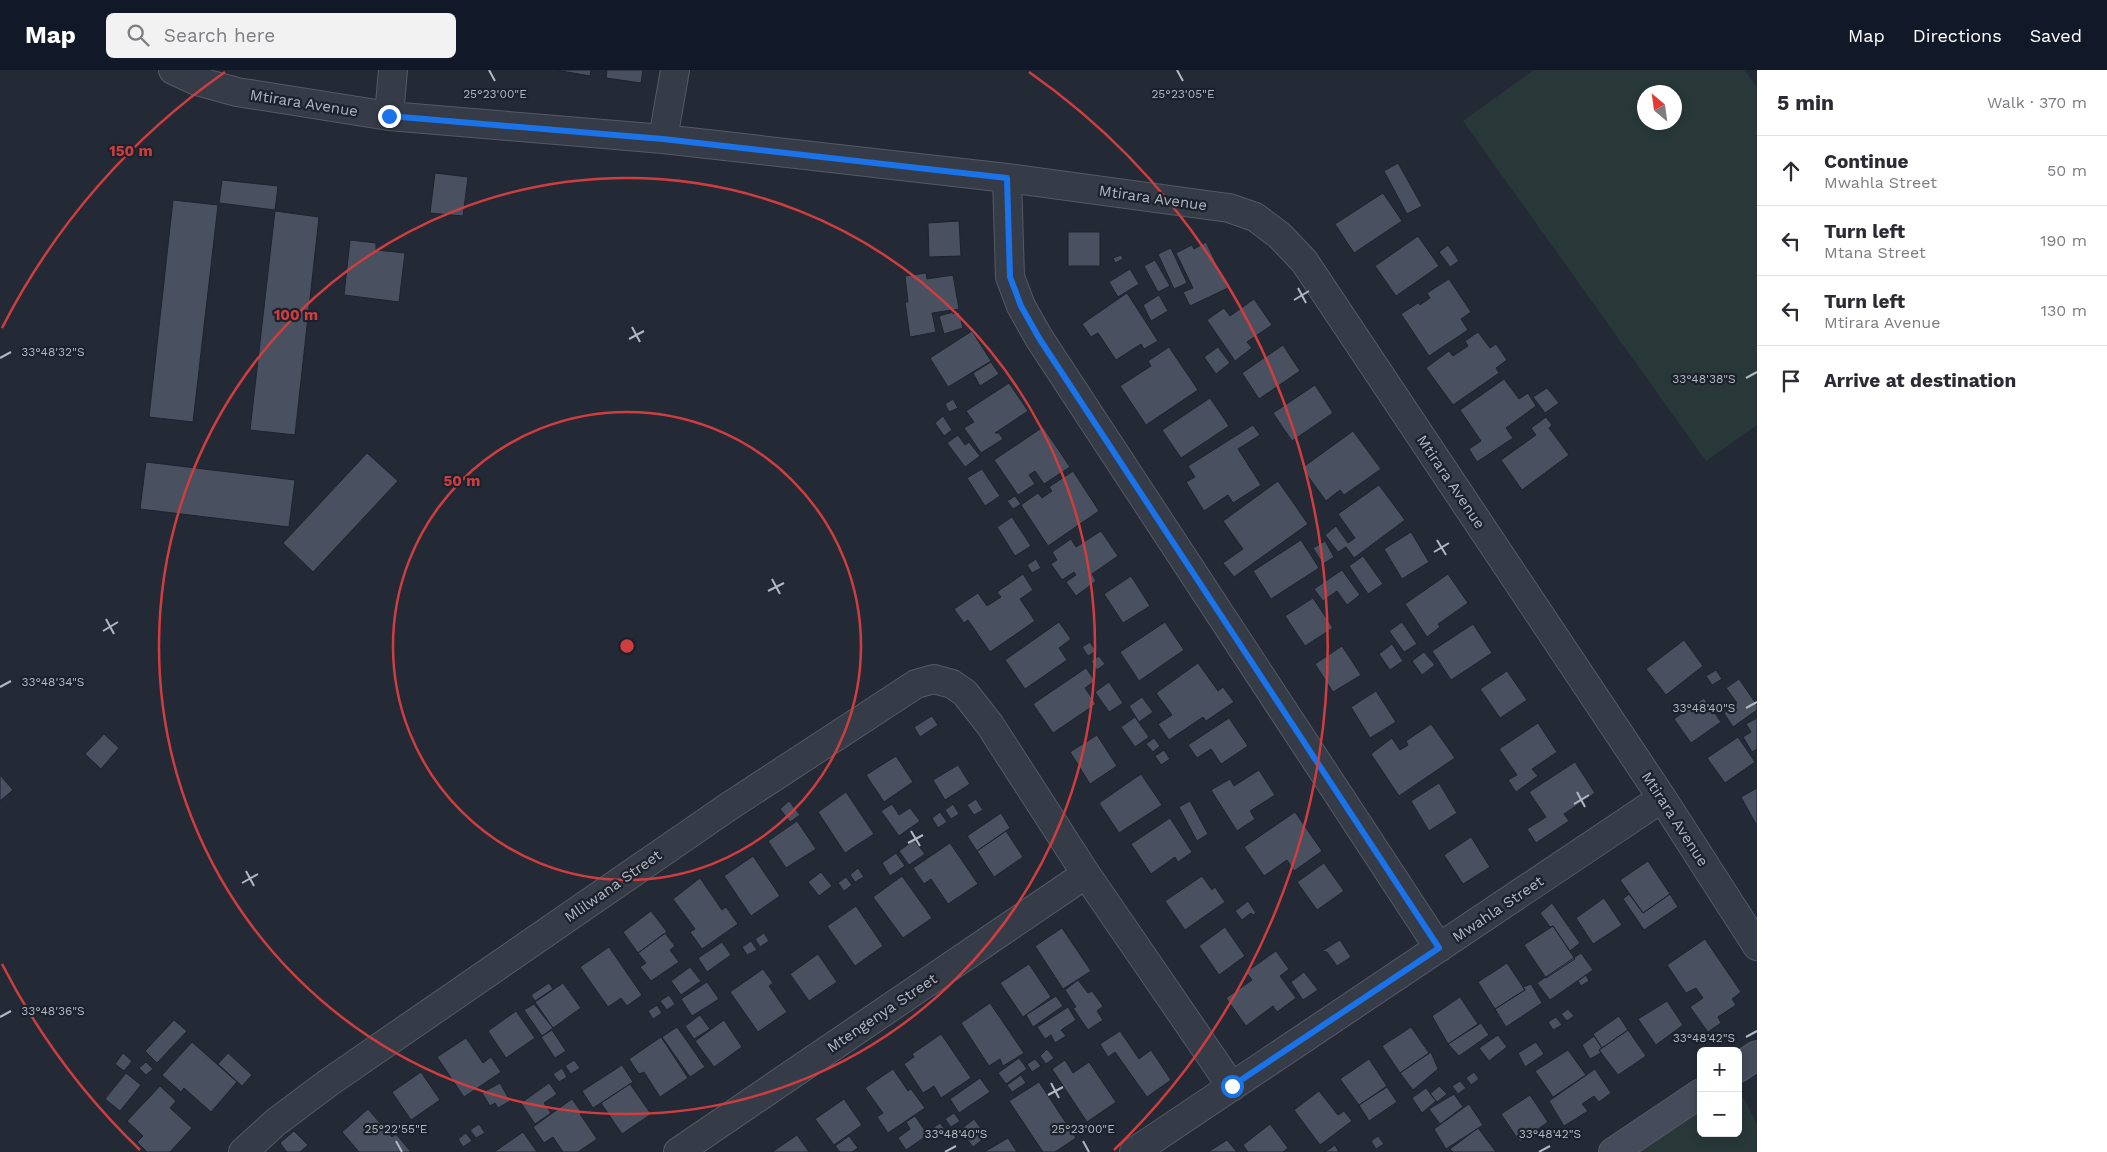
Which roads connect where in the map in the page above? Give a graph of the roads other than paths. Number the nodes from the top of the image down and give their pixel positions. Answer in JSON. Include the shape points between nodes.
{"nodes":[{"id":1,"x":173,"y":70,"type":"edge"},
{"id":2,"x":393,"y":70,"type":"edge"},
{"id":3,"x":675,"y":70,"type":"edge"},
{"id":4,"x":389,"y":116,"type":"junction"},
{"id":5,"x":663,"y":139,"type":"junction"},
{"id":6,"x":1007,"y":178,"type":"junction"},
{"id":7,"x":1662,"y":798,"type":"junction"},
{"id":8,"x":1086,"y":874,"type":"junction"},
{"id":9,"x":1757,"y":946,"type":"edge"},
{"id":10,"x":1439,"y":948,"type":"junction"},
{"id":11,"x":1757,"y":1055,"type":"edge"},
{"id":12,"x":1742,"y":1065,"type":"edge"},
{"id":13,"x":1232,"y":1086,"type":"junction"},
{"id":14,"x":1697,"y":1096,"type":"edge"},
{"id":15,"x":242,"y":1152,"type":"edge"},
{"id":16,"x":678,"y":1152,"type":"edge"},
{"id":17,"x":1134,"y":1152,"type":"edge"},
{"id":18,"x":1613,"y":1152,"type":"edge"}],
"edges":[{"from":1,"to":4,"type":"street","name":"Mtirara Avenue","via":[[197,81],[237,92]]},
{"from":2,"to":4,"type":"street"},
{"from":3,"to":5,"type":"street"},
{"from":4,"to":5,"type":"street","name":"Mtirara Avenue"},
{"from":5,"to":6,"type":"street","name":"Mtirara Avenue"},
{"from":6,"to":7,"type":"street","name":"Mtirara Avenue","via":[[1229,208],[1255,217],[1279,235],[1309,269]]},
{"from":6,"to":10,"type":"street","via":[[1010,277],[1030,322]]},
{"from":7,"to":9,"type":"street","name":"Mtirara Avenue"},
{"from":7,"to":10,"type":"street","name":"Mwahla Street"},
{"from":8,"to":13,"type":"street","name":"Mlilwana Street"},
{"from":8,"to":15,"type":"street","name":"Mlilwana Street","via":[[990,724],[965,693],[952,684],[934,679],[916,684],[728,807],[344,1072],[276,1122]]},
{"from":8,"to":16,"type":"street","name":"Mtengenya Street"},
{"from":10,"to":13,"type":"street","name":"Mwahla Street"},
{"from":11,"to":12,"type":"street"},
{"from":13,"to":17,"type":"street","name":"Mwahla Street"},
{"from":14,"to":18,"type":"street"}]}
